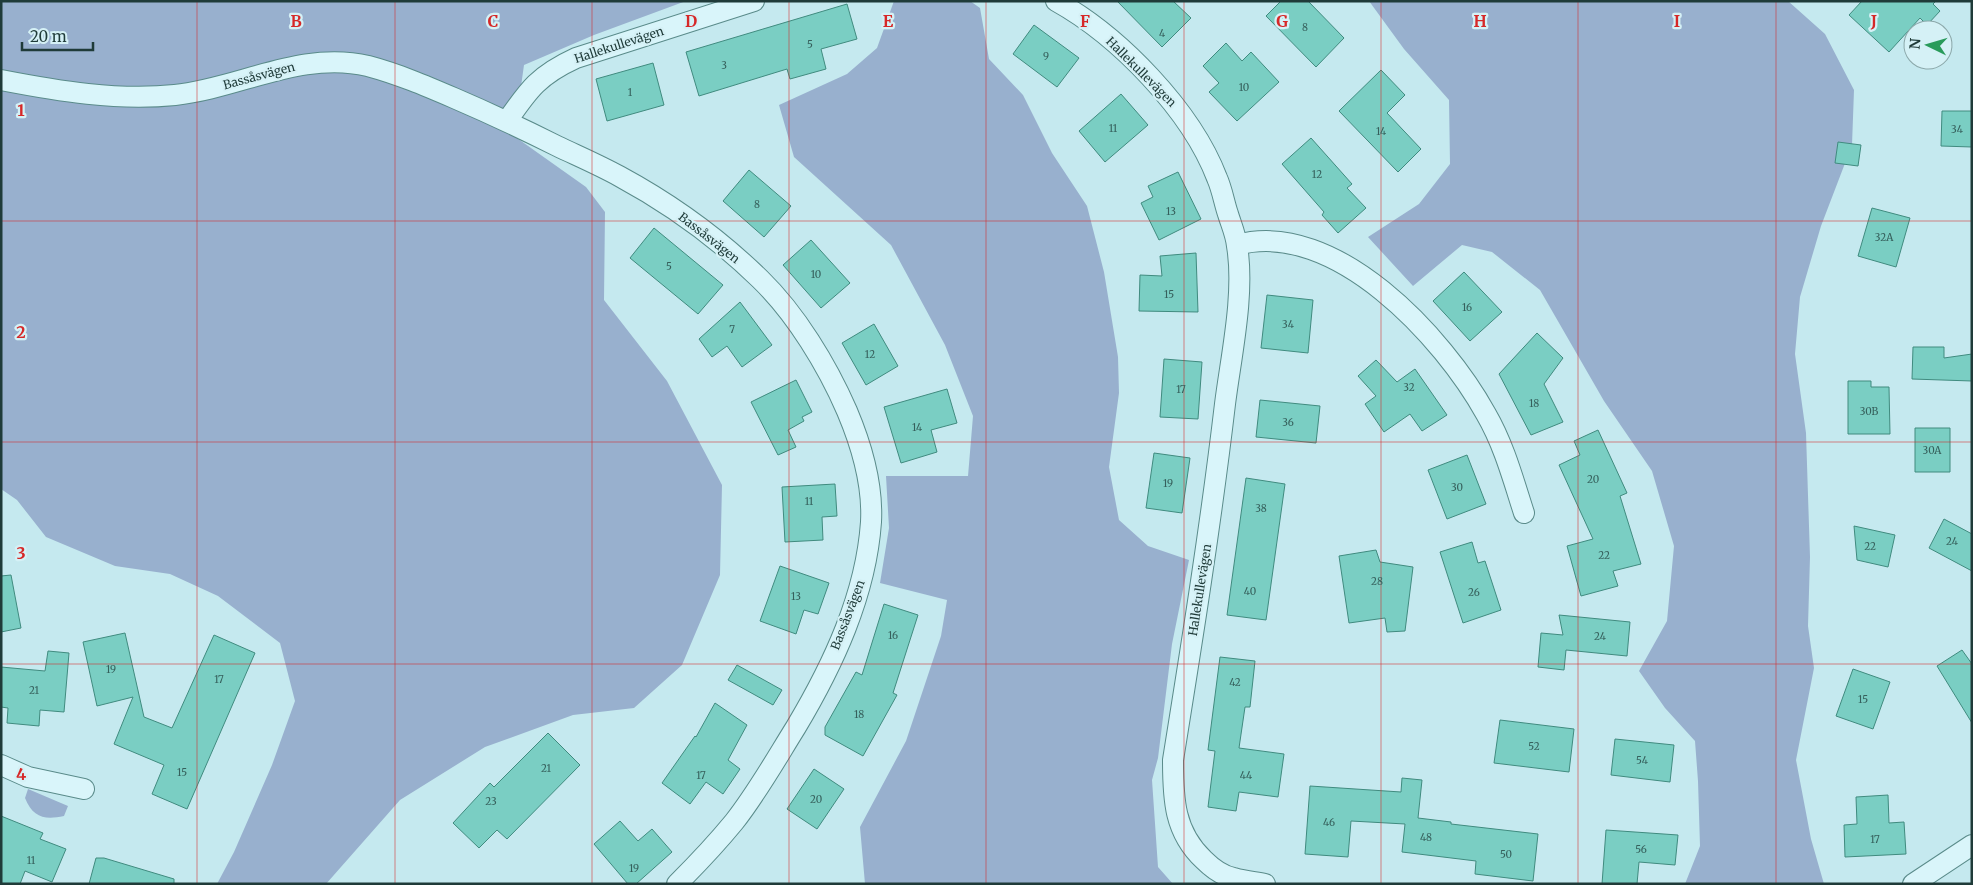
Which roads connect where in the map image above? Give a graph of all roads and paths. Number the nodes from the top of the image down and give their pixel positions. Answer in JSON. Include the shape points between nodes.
{"nodes":[{"id":1,"x":754,"y":1,"type":"edge"},
{"id":2,"x":1056,"y":1,"type":"edge"},
{"id":3,"x":1,"y":80,"type":"edge"},
{"id":4,"x":507,"y":121,"type":"junction"},
{"id":5,"x":1237,"y":245,"type":"junction"},
{"id":6,"x":1524,"y":514,"type":"dead end"},
{"id":7,"x":1,"y":765,"type":"edge"},
{"id":8,"x":84,"y":789,"type":"dead end"},
{"id":9,"x":1972,"y":845,"type":"edge"},
{"id":10,"x":677,"y":884,"type":"edge"},
{"id":11,"x":1265,"y":884,"type":"edge"},
{"id":12,"x":1913,"y":884,"type":"edge"}],
"edges":[{"from":1,"to":4,"type":"street","name":"Hallekullevägen","via":[[557,66],[529,89]]},
{"from":2,"to":5,"type":"street","name":"Hallekullevägen","via":[[1124,51],[1180,111],[1217,177]]},
{"from":3,"to":4,"type":"street","name":"Bassåsvägen","via":[[104,95],[175,95],[296,65],[365,65],[424,85]]},
{"from":4,"to":10,"type":"street","name":"Bassåsvägen","via":[[617,175],[654,197],[710,237],[761,280],[803,331],[835,384],[855,430],[868,480],[871,520],[863,574],[850,617],[816,692],[736,820]]},
{"from":5,"to":6,"type":"street","via":[[1269,240],[1327,255],[1385,293],[1422,327],[1459,371],[1486,414],[1506,456]]},
{"from":5,"to":11,"type":"street","name":"Hallekullevägen","via":[[1237,307],[1213,506],[1174,760],[1173,791],[1181,829],[1194,851],[1212,867],[1232,878]]},
{"from":7,"to":8,"type":"street","via":[[28,777]]},
{"from":9,"to":12,"type":"street"}]}
